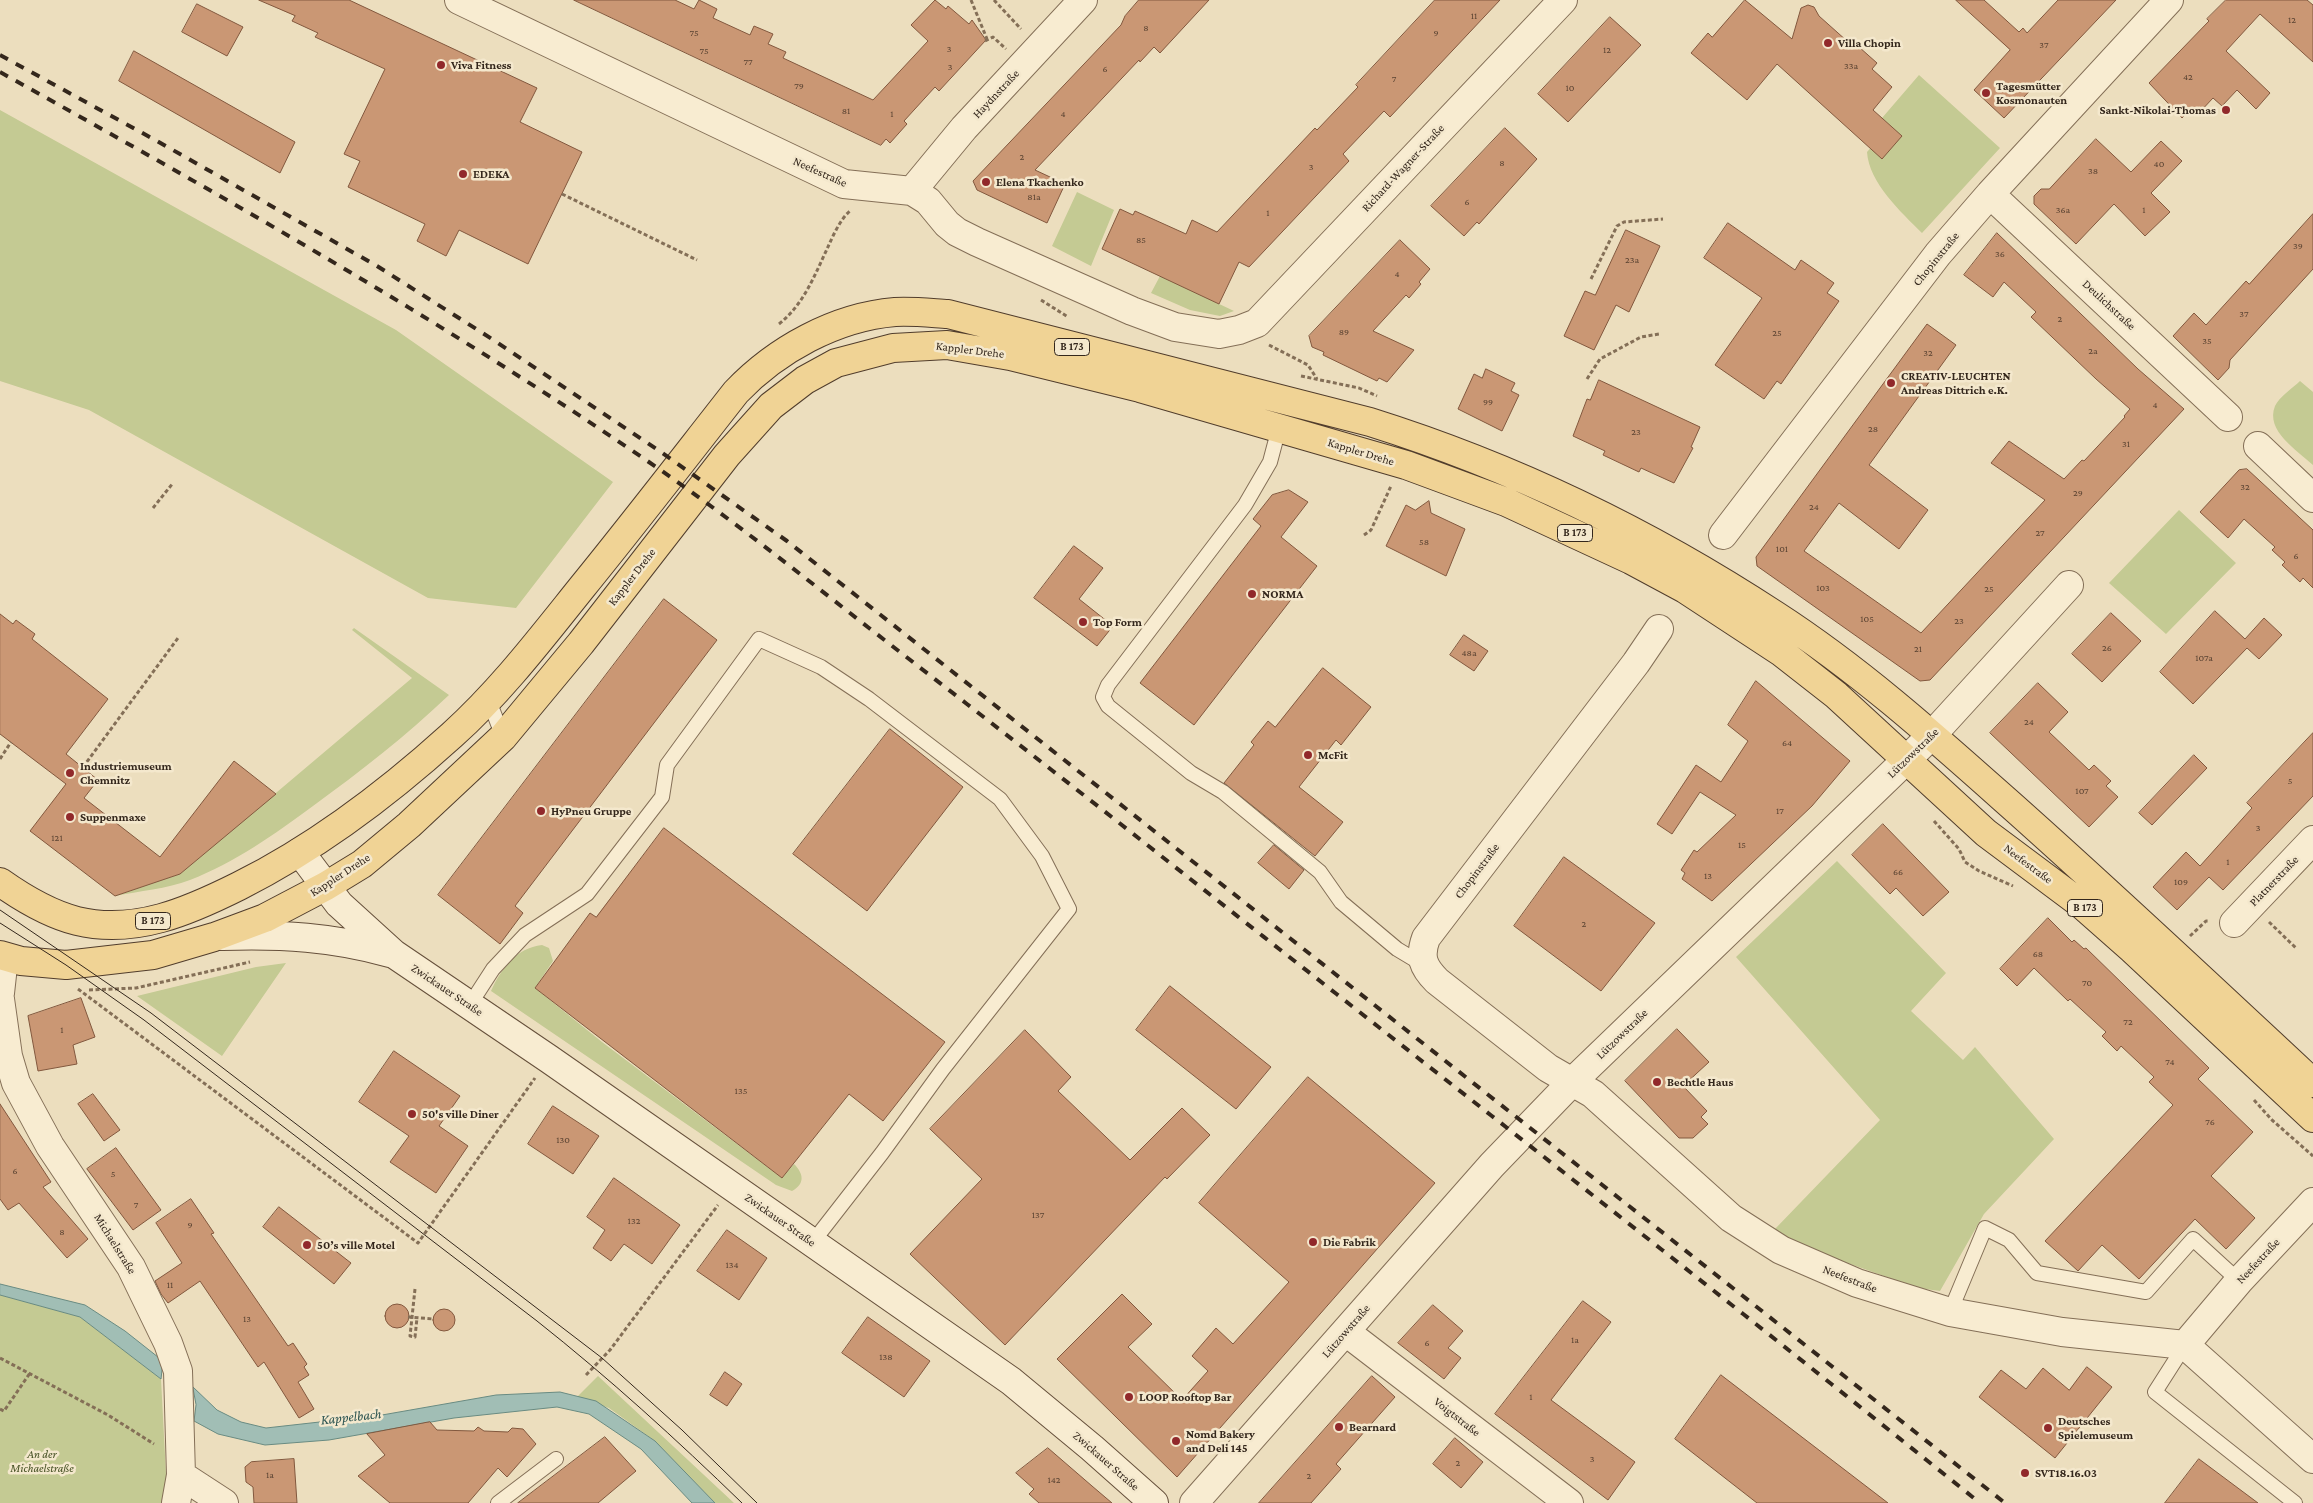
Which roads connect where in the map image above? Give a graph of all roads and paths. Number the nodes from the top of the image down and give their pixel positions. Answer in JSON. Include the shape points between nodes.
{"nodes":[{"id":1,"x":459,"y":0,"type":"edge"},
{"id":2,"x":971,"y":0,"type":"edge"},
{"id":3,"x":994,"y":0,"type":"edge"},
{"id":4,"x":1083,"y":0,"type":"edge"},
{"id":5,"x":1563,"y":0,"type":"edge"},
{"id":6,"x":2169,"y":0,"type":"edge"},
{"id":7,"x":1001,"y":45,"type":"dead end"},
{"id":8,"x":1039,"y":48,"type":"junction"},
{"id":9,"x":912,"y":190,"type":"junction"},
{"id":10,"x":562,"y":194,"type":"dead end"},
{"id":11,"x":1990,"y":194,"type":"junction"},
{"id":12,"x":1663,"y":219,"type":"dead end"},
{"id":13,"x":697,"y":260,"type":"dead end"},
{"id":14,"x":1591,"y":279,"type":"dead end"},
{"id":15,"x":1239,"y":330,"type":"junction"},
{"id":16,"x":1659,"y":334,"type":"dead end"},
{"id":17,"x":1317,"y":379,"type":"dead end"},
{"id":18,"x":1587,"y":379,"type":"dead end"},
{"id":19,"x":2228,"y":416,"type":"dead end"},
{"id":20,"x":1280,"y":428,"type":"junction"},
{"id":21,"x":2258,"y":446,"type":"dead end"},
{"id":22,"x":1392,"y":482,"type":"dead end"},
{"id":23,"x":173,"y":483,"type":"dead end"},
{"id":24,"x":2313,"y":498,"type":"edge"},
{"id":25,"x":153,"y":508,"type":"dead end"},
{"id":26,"x":1364,"y":535,"type":"dead end"},
{"id":27,"x":1722,"y":535,"type":"dead end"},
{"id":28,"x":2069,"y":586,"type":"dead end"},
{"id":29,"x":1735,"y":620,"type":"joint"},
{"id":30,"x":1659,"y":629,"type":"dead end"},
{"id":31,"x":178,"y":638,"type":"dead end"},
{"id":32,"x":488,"y":698,"type":"junction"},
{"id":33,"x":1932,"y":735,"type":"junction"},
{"id":34,"x":503,"y":737,"type":"junction"},
{"id":35,"x":11,"y":742,"type":"dead end"},
{"id":36,"x":0,"y":759,"type":"edge"},
{"id":37,"x":1906,"y":760,"type":"junction"},
{"id":38,"x":83,"y":767,"type":"dead end"},
{"id":39,"x":2313,"y":840,"type":"edge"},
{"id":40,"x":300,"y":852,"type":"junction"},
{"id":41,"x":0,"y":882,"type":"edge"},
{"id":42,"x":326,"y":886,"type":"junction"},
{"id":43,"x":2243,"y":914,"type":"junction"},
{"id":44,"x":214,"y":936,"type":"junction"},
{"id":45,"x":2184,"y":942,"type":"dead end"},
{"id":46,"x":2296,"y":948,"type":"dead end"},
{"id":47,"x":394,"y":954,"type":"junction"},
{"id":48,"x":2,"y":956,"type":"edge"},
{"id":49,"x":253,"y":961,"type":"dead end"},
{"id":50,"x":43,"y":964,"type":"junction"},
{"id":51,"x":1422,"y":964,"type":"junction"},
{"id":52,"x":71,"y":989,"type":"dead end"},
{"id":53,"x":80,"y":990,"type":"junction"},
{"id":54,"x":0,"y":993,"type":"edge"},
{"id":55,"x":0,"y":999,"type":"edge"},
{"id":56,"x":470,"y":1006,"type":"junction"},
{"id":57,"x":549,"y":1059,"type":"junction"},
{"id":58,"x":1571,"y":1083,"type":"junction"},
{"id":59,"x":2313,"y":1083,"type":"edge"},
{"id":60,"x":2313,"y":1118,"type":"edge"},
{"id":61,"x":732,"y":1187,"type":"junction"},
{"id":62,"x":2313,"y":1202,"type":"edge"},
{"id":63,"x":812,"y":1243,"type":"junction"},
{"id":64,"x":2239,"y":1281,"type":"junction"},
{"id":65,"x":415,"y":1289,"type":"dead end"},
{"id":66,"x":1950,"y":1312,"type":"junction"},
{"id":67,"x":408,"y":1317,"type":"dead end"},
{"id":68,"x":417,"y":1318,"type":"junction"},
{"id":69,"x":433,"y":1319,"type":"dead end"},
{"id":70,"x":1346,"y":1332,"type":"junction"},
{"id":71,"x":2185,"y":1345,"type":"junction"},
{"id":72,"x":0,"y":1358,"type":"edge"},
{"id":73,"x":30,"y":1374,"type":"junction"},
{"id":74,"x":586,"y":1375,"type":"dead end"},
{"id":75,"x":0,"y":1409,"type":"edge"},
{"id":76,"x":2313,"y":1459,"type":"edge"},
{"id":77,"x":556,"y":1460,"type":"dead end"},
{"id":78,"x":181,"y":1475,"type":"junction"},
{"id":79,"x":176,"y":1503,"type":"edge"},
{"id":80,"x":224,"y":1503,"type":"edge"},
{"id":81,"x":498,"y":1503,"type":"edge"},
{"id":82,"x":1154,"y":1503,"type":"edge"},
{"id":83,"x":1194,"y":1503,"type":"edge"},
{"id":84,"x":1569,"y":1503,"type":"edge"},
{"id":85,"x":2295,"y":1503,"type":"edge"}],
"edges":[{"from":1,"to":9,"type":"street","name":"Neefestraße","via":[[844,184]]},
{"from":2,"to":7,"type":"path","via":[[986,40],[993,37]]},
{"from":3,"to":8,"type":"path"},
{"from":4,"to":8,"type":"street","name":"Haydnstraße"},
{"from":5,"to":15,"type":"street","name":"Richard-Wagner-Straße","via":[[1257,323]]},
{"from":6,"to":11,"type":"street","name":"Chopinstraße"},
{"from":8,"to":9,"type":"street","name":"Haydnstraße","via":[[964,128]]},
{"from":9,"to":15,"type":"street","via":[[928,201],[957,232],[1132,311],[1175,327],[1218,334]]},
{"from":10,"to":13,"type":"path"},
{"from":11,"to":19,"type":"street","name":"Deulichstraße"},
{"from":11,"to":27,"type":"street","name":"Chopinstraße","via":[[1933,261]]},
{"from":12,"to":14,"type":"path","via":[[1624,222],[1617,226]]},
{"from":15,"to":17,"type":"path","via":[[1308,365]]},
{"from":16,"to":18,"type":"path","via":[[1641,337],[1600,359]]},
{"from":20,"to":29,"type":"main road","name":"Kappler Drehe","number":"B 173","via":[[1406,465],[1506,502],[1631,560]]},
{"from":20,"to":34,"type":"main road","name":"Kappler Drehe","number":"B 173","via":[[1140,388],[948,345],[893,348],[836,363],[788,392],[757,419]]},
{"from":20,"to":51,"type":"lane","via":[[1270,462],[1245,505],[1108,685],[1103,697],[1108,706],[1192,773],[1223,792],[1320,872],[1341,902],[1397,949]]},
{"from":21,"to":24,"type":"street"},
{"from":22,"to":26,"type":"path","via":[[1371,530]]},
{"from":23,"to":25,"type":"path"},
{"from":28,"to":33,"type":"street","name":"Lützowstraße"},
{"from":29,"to":37,"type":"main road","name":"Neefestraße","number":"B 173","via":[[1836,695]]},
{"from":30,"to":51,"type":"street","name":"Chopinstraße","via":[[1426,938]]},
{"from":31,"to":38,"type":"path"},
{"from":32,"to":33,"type":"main road","name":"Kappler Drehe","number":"B 173","via":[[536,644],[756,371],[797,344],[820,334],[864,318],[893,312],[948,314],[1005,328],[1370,422],[1485,463],[1588,508],[1775,615],[1839,660]]},
{"from":32,"to":34,"type":"lane"},
{"from":32,"to":40,"type":"main road","name":"Kappler Drehe","number":"B 173","via":[[453,734],[391,787]]},
{"from":33,"to":37,"type":"street","name":"Lützowstraße"},
{"from":33,"to":59,"type":"main road","number":"B 173","via":[[2080,865]]},
{"from":34,"to":42,"type":"main road","name":"Kappler Drehe","number":"B 173","via":[[410,824],[362,864]]},
{"from":35,"to":36,"type":"path"},
{"from":37,"to":58,"type":"street","name":"Lützowstraße"},
{"from":37,"to":60,"type":"main road","name":"Neefestraße","number":"B 173","via":[[1986,833],[2081,904]]},
{"from":39,"to":43,"type":"street","name":"Platnerstraße"},
{"from":40,"to":41,"type":"main road","number":"B 173","via":[[194,908],[175,916],[129,924],[78,921],[37,906]]},
{"from":40,"to":42,"type":"street","name":"Zwickauer Straße"},
{"from":42,"to":44,"type":"main road","name":"Kappler Drehe","number":"B 173","via":[[265,918]]},
{"from":42,"to":47,"type":"street","name":"Zwickauer Straße","via":[[339,904]]},
{"from":43,"to":45,"type":"path","via":[[2206,921]]},
{"from":43,"to":46,"type":"path"},
{"from":44,"to":47,"type":"street","name":"Zwickauer Straße","via":[[269,934],[332,939]]},
{"from":44,"to":50,"type":"main road","name":"Zwickauer Straße","number":"B 173","via":[[154,955],[66,965]]},
{"from":47,"to":56,"type":"street","name":"Zwickauer Straße"},
{"from":48,"to":50,"type":"main road","name":"Zwickauer Straße","number":"B 173"},
{"from":48,"to":54,"type":"street"},
{"from":49,"to":53,"type":"path","via":[[136,988]]},
{"from":50,"to":53,"type":"path"},
{"from":51,"to":58,"type":"street","via":[[1437,981]]},
{"from":52,"to":53,"type":"path"},
{"from":53,"to":57,"type":"path","via":[[418,1243]]},
{"from":55,"to":78,"type":"street","name":"Michaelstraße","via":[[8,1056],[16,1083],[50,1146],[131,1267],[168,1343],[178,1371]]},
{"from":56,"to":57,"type":"street","name":"Zwickauer Straße"},
{"from":56,"to":63,"type":"lane","via":[[493,970],[525,936],[587,894],[662,797],[667,765],[759,639],[821,667],[869,699],[1000,799],[1042,856],[1069,909]]},
{"from":57,"to":61,"type":"street","name":"Zwickauer Straße"},
{"from":58,"to":66,"type":"street","name":"Neefestraße","via":[[1593,1094],[1731,1218],[1781,1250],[1857,1283]]},
{"from":58,"to":70,"type":"street","name":"Lützowstraße","via":[[1492,1165]]},
{"from":61,"to":63,"type":"street","name":"Zwickauer Straße"},
{"from":61,"to":74,"type":"path","via":[[610,1350]]},
{"from":62,"to":64,"type":"street","name":"Neefestraße"},
{"from":63,"to":82,"type":"street","name":"Zwickauer Straße","via":[[1010,1380]]},
{"from":64,"to":66,"type":"lane","via":[[2194,1240],[2146,1292],[2037,1273],[2009,1240],[1985,1228]]},
{"from":64,"to":71,"type":"street","name":"Neefestraße"},
{"from":65,"to":68,"type":"path","via":[[410,1336],[415,1337]]},
{"from":66,"to":71,"type":"street","name":"Neefestraße","via":[[2062,1332]]},
{"from":67,"to":68,"type":"path","bridge":true},
{"from":68,"to":69,"type":"path","bridge":true},
{"from":70,"to":83,"type":"street","name":"Lützowstraße"},
{"from":70,"to":84,"type":"street","name":"Voigtstraße"},
{"from":71,"to":76,"type":"street"},
{"from":71,"to":85,"type":"lane","via":[[2156,1392]]},
{"from":72,"to":73,"type":"path"},
{"from":73,"to":75,"type":"path","via":[[4,1411]]},
{"from":73,"to":78,"type":"path","via":[[108,1415],[160,1448]]},
{"from":77,"to":81,"type":"lane"},
{"from":78,"to":79,"type":"street","name":"Michaelstraße"},
{"from":78,"to":80,"type":"street"}]}
